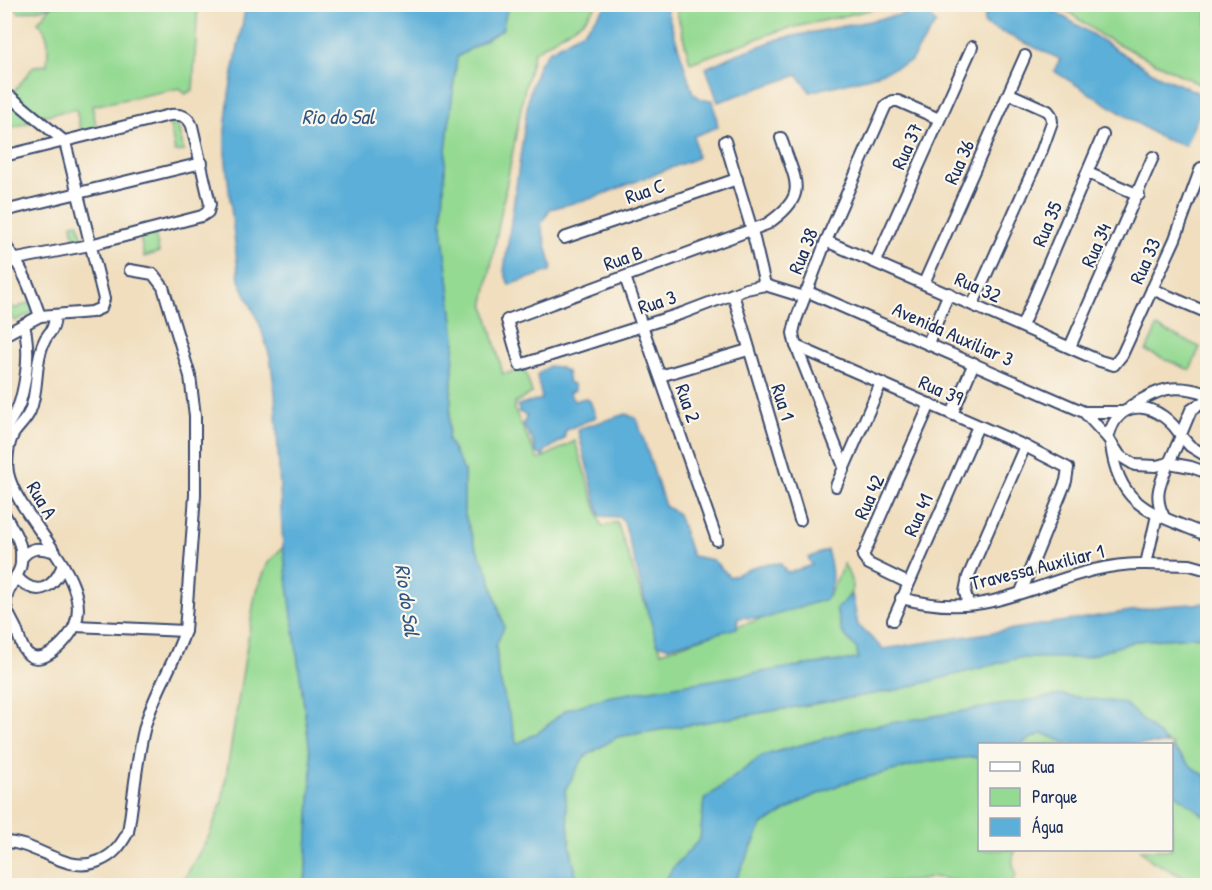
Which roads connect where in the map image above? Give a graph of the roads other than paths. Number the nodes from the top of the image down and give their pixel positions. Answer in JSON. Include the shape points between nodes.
{"nodes":[{"id":1,"x":972,"y":47,"type":"dead end"},
{"id":2,"x":1025,"y":56,"type":"dead end"},
{"id":3,"x":4,"y":94,"type":"edge"},
{"id":4,"x":1010,"y":94,"type":"junction"},
{"id":5,"x":939,"y":119,"type":"junction"},
{"id":6,"x":1103,"y":135,"type":"dead end"},
{"id":7,"x":781,"y":138,"type":"dead end"},
{"id":8,"x":725,"y":141,"type":"dead end"},
{"id":9,"x":65,"y":142,"type":"junction"},
{"id":10,"x":4,"y":156,"type":"edge"},
{"id":11,"x":1153,"y":157,"type":"dead end"},
{"id":12,"x":202,"y":163,"type":"junction"},
{"id":13,"x":1201,"y":168,"type":"dead end"},
{"id":14,"x":1088,"y":173,"type":"junction"},
{"id":15,"x":737,"y":179,"type":"junction"},
{"id":16,"x":76,"y":193,"type":"junction"},
{"id":17,"x":1138,"y":195,"type":"junction"},
{"id":18,"x":4,"y":211,"type":"edge"},
{"id":19,"x":752,"y":230,"type":"junction"},
{"id":20,"x":564,"y":238,"type":"dead end"},
{"id":21,"x":826,"y":241,"type":"junction"},
{"id":22,"x":4,"y":244,"type":"edge"},
{"id":23,"x":90,"y":245,"type":"junction"},
{"id":24,"x":17,"y":259,"type":"junction"},
{"id":25,"x":876,"y":261,"type":"junction"},
{"id":26,"x":4,"y":266,"type":"edge"},
{"id":27,"x":130,"y":270,"type":"dead end"},
{"id":28,"x":626,"y":277,"type":"junction"},
{"id":29,"x":924,"y":283,"type":"junction"},
{"id":30,"x":765,"y":285,"type":"junction"},
{"id":31,"x":1152,"y":289,"type":"junction"},
{"id":32,"x":949,"y":293,"type":"junction"},
{"id":33,"x":733,"y":294,"type":"junction"},
{"id":34,"x":805,"y":294,"type":"junction"},
{"id":35,"x":973,"y":304,"type":"junction"},
{"id":36,"x":1208,"y":313,"type":"edge"},
{"id":37,"x":40,"y":316,"type":"junction"},
{"id":38,"x":55,"y":316,"type":"junction"},
{"id":39,"x":24,"y":325,"type":"junction"},
{"id":40,"x":642,"y":325,"type":"junction"},
{"id":41,"x":1022,"y":326,"type":"junction"},
{"id":42,"x":4,"y":335,"type":"edge"},
{"id":43,"x":45,"y":339,"type":"junction"},
{"id":44,"x":28,"y":341,"type":"junction"},
{"id":45,"x":928,"y":343,"type":"junction"},
{"id":46,"x":796,"y":346,"type":"junction"},
{"id":47,"x":1070,"y":347,"type":"junction"},
{"id":48,"x":748,"y":350,"type":"junction"},
{"id":49,"x":974,"y":363,"type":"junction"},
{"id":50,"x":520,"y":365,"type":"joint"},
{"id":51,"x":1114,"y":365,"type":"joint"},
{"id":52,"x":660,"y":376,"type":"junction"},
{"id":53,"x":881,"y":383,"type":"junction"},
{"id":54,"x":1208,"y":396,"type":"edge"},
{"id":55,"x":930,"y":404,"type":"junction"},
{"id":56,"x":1123,"y":411,"type":"junction"},
{"id":57,"x":1084,"y":412,"type":"junction"},
{"id":58,"x":952,"y":414,"type":"junction"},
{"id":59,"x":978,"y":426,"type":"junction"},
{"id":60,"x":4,"y":432,"type":"edge"},
{"id":61,"x":1181,"y":435,"type":"junction"},
{"id":62,"x":1109,"y":439,"type":"junction"},
{"id":63,"x":1025,"y":446,"type":"junction"},
{"id":64,"x":1208,"y":457,"type":"edge"},
{"id":65,"x":1168,"y":464,"type":"junction"},
{"id":66,"x":844,"y":467,"type":"junction"},
{"id":67,"x":1208,"y":473,"type":"edge"},
{"id":68,"x":836,"y":486,"type":"dead end"},
{"id":69,"x":4,"y":513,"type":"edge"},
{"id":70,"x":1160,"y":516,"type":"junction"},
{"id":71,"x":800,"y":520,"type":"dead end"},
{"id":72,"x":40,"y":532,"type":"junction"},
{"id":73,"x":1208,"y":536,"type":"edge"},
{"id":74,"x":717,"y":540,"type":"dead end"},
{"id":75,"x":30,"y":548,"type":"junction"},
{"id":76,"x":53,"y":551,"type":"junction"},
{"id":77,"x":1146,"y":564,"type":"junction"},
{"id":78,"x":63,"y":565,"type":"junction"},
{"id":79,"x":1208,"y":570,"type":"edge"},
{"id":80,"x":16,"y":576,"type":"junction"},
{"id":81,"x":908,"y":583,"type":"junction"},
{"id":82,"x":1021,"y":592,"type":"junction"},
{"id":83,"x":901,"y":598,"type":"junction"},
{"id":84,"x":968,"y":604,"type":"junction"},
{"id":85,"x":5,"y":606,"type":"edge"},
{"id":86,"x":893,"y":620,"type":"dead end"},
{"id":87,"x":75,"y":626,"type":"junction"},
{"id":88,"x":185,"y":631,"type":"junction"},
{"id":89,"x":4,"y":842,"type":"edge"}],
"edges":[{"from":1,"to":5,"type":"street","name":"Rua 37"},
{"from":2,"to":4,"type":"street","name":"Rua 36"},
{"from":3,"to":9,"type":"street"},
{"from":4,"to":29,"type":"street","name":"Rua 36"},
{"from":4,"to":35,"type":"street","via":[[1048,111],[1051,125]]},
{"from":5,"to":21,"type":"street","name":"Rua 38","via":[[898,101],[886,105]]},
{"from":5,"to":25,"type":"street","name":"Rua 37"},
{"from":6,"to":14,"type":"street","name":"Rua 35"},
{"from":7,"to":19,"type":"street","name":"Rua B","via":[[796,183],[796,195],[776,218]]},
{"from":8,"to":15,"type":"street"},
{"from":9,"to":10,"type":"street"},
{"from":9,"to":12,"type":"street","via":[[170,115],[185,116],[192,126]]},
{"from":9,"to":16,"type":"street"},
{"from":11,"to":17,"type":"street","name":"Rua 34"},
{"from":12,"to":16,"type":"street"},
{"from":12,"to":23,"type":"street","via":[[210,201],[210,209],[202,216]]},
{"from":13,"to":31,"type":"street","name":"Rua 33"},
{"from":14,"to":17,"type":"street"},
{"from":14,"to":41,"type":"street","name":"Rua 35"},
{"from":15,"to":19,"type":"street"},
{"from":15,"to":20,"type":"street","name":"Rua C"},
{"from":16,"to":18,"type":"street"},
{"from":16,"to":23,"type":"street"},
{"from":17,"to":47,"type":"street","name":"Rua 34"},
{"from":19,"to":28,"type":"street","name":"Rua B"},
{"from":19,"to":30,"type":"street"},
{"from":21,"to":25,"type":"street","name":"Rua 32"},
{"from":21,"to":34,"type":"street","name":"Rua 38"},
{"from":22,"to":24,"type":"street"},
{"from":23,"to":24,"type":"street"},
{"from":23,"to":38,"type":"street","via":[[104,299],[101,308]]},
{"from":24,"to":26,"type":"street"},
{"from":24,"to":37,"type":"street"},
{"from":25,"to":29,"type":"street","name":"Rua 32"},
{"from":27,"to":88,"type":"street","via":[[153,274],[163,287],[190,376],[195,416],[195,495]]},
{"from":28,"to":40,"type":"street","name":"Rua 2"},
{"from":28,"to":50,"type":"street","name":"Rua B","via":[[507,320]]},
{"from":29,"to":32,"type":"street","name":"Rua 32"},
{"from":30,"to":33,"type":"street","name":"Rua 3"},
{"from":30,"to":34,"type":"street"},
{"from":31,"to":36,"type":"street"},
{"from":31,"to":51,"type":"street","name":"Rua 33","via":[[1122,356]]},
{"from":32,"to":35,"type":"street","name":"Rua 32"},
{"from":32,"to":45,"type":"street"},
{"from":33,"to":40,"type":"street","name":"Rua 3"},
{"from":33,"to":48,"type":"street","name":"Rua 1"},
{"from":34,"to":45,"type":"street","name":"Avenida Auxiliar 3"},
{"from":34,"to":46,"type":"street","name":"Rua 38","via":[[794,328]]},
{"from":35,"to":41,"type":"street","name":"Rua 32"},
{"from":37,"to":38,"type":"street"},
{"from":37,"to":39,"type":"street"},
{"from":38,"to":43,"type":"street","name":"Rua A","via":[[54,328]]},
{"from":39,"to":42,"type":"street"},
{"from":39,"to":44,"type":"street"},
{"from":40,"to":50,"type":"street","name":"Rua 3"},
{"from":40,"to":52,"type":"street","name":"Rua 2"},
{"from":41,"to":47,"type":"street","name":"Rua 32"},
{"from":43,"to":44,"type":"street"},
{"from":43,"to":72,"type":"street","name":"Rua A","via":[[30,412],[12,435],[8,453],[14,491]]},
{"from":44,"to":60,"type":"street","via":[[20,403]]},
{"from":45,"to":49,"type":"street","name":"Avenida Auxiliar 3"},
{"from":46,"to":53,"type":"street","name":"Rua 39"},
{"from":46,"to":66,"type":"street","name":"Rua 38"},
{"from":47,"to":51,"type":"street","name":"Rua 32"},
{"from":48,"to":52,"type":"street"},
{"from":48,"to":71,"type":"street","name":"Rua 1"},
{"from":49,"to":57,"type":"street","name":"Avenida Auxiliar 3"},
{"from":49,"to":58,"type":"street"},
{"from":52,"to":74,"type":"street","name":"Rua 2"},
{"from":53,"to":55,"type":"street","name":"Rua 39"},
{"from":53,"to":66,"type":"street"},
{"from":54,"to":56,"type":"street","via":[[1183,387],[1166,388]]},
{"from":54,"to":61,"type":"street","via":[[1191,410]]},
{"from":55,"to":58,"type":"street","name":"Rua 39"},
{"from":55,"to":81,"type":"street","name":"Rua 42","via":[[863,556],[869,564]]},
{"from":56,"to":57,"type":"street"},
{"from":56,"to":61,"type":"street","via":[[1148,408],[1164,417]]},
{"from":56,"to":62,"type":"street","via":[[1112,424]]},
{"from":57,"to":62,"type":"street"},
{"from":58,"to":59,"type":"street","name":"Rua 39"},
{"from":59,"to":63,"type":"street","name":"Rua 39"},
{"from":59,"to":81,"type":"street","name":"Rua 41"},
{"from":61,"to":64,"type":"street"},
{"from":61,"to":65,"type":"street"},
{"from":62,"to":65,"type":"street","via":[[1128,462],[1147,466]]},
{"from":62,"to":70,"type":"street","via":[[1114,468],[1124,489],[1137,503]]},
{"from":63,"to":82,"type":"street","name":"Rua 39","via":[[1069,470]]},
{"from":63,"to":84,"type":"street","via":[[968,577]]},
{"from":65,"to":67,"type":"street"},
{"from":65,"to":70,"type":"street","via":[[1157,497]]},
{"from":66,"to":68,"type":"street"},
{"from":69,"to":75,"type":"street","name":"Rua A"},
{"from":70,"to":73,"type":"street"},
{"from":70,"to":77,"type":"street"},
{"from":72,"to":75,"type":"street"},
{"from":72,"to":76,"type":"street","name":"Rua A"},
{"from":75,"to":76,"type":"street"},
{"from":75,"to":80,"type":"street","via":[[21,559]]},
{"from":76,"to":78,"type":"street","name":"Rua A"},
{"from":77,"to":79,"type":"street","name":"Travessa Auxiliar 1","via":[[1190,565]]},
{"from":77,"to":82,"type":"street","name":"Travessa Auxiliar 1","via":[[1098,569]]},
{"from":78,"to":80,"type":"street","via":[[58,578],[36,590]]},
{"from":78,"to":87,"type":"street","name":"Rua A","via":[[77,597]]},
{"from":80,"to":85,"type":"street"},
{"from":81,"to":83,"type":"street","name":"Rua 41"},
{"from":82,"to":84,"type":"street","name":"Travessa Auxiliar 1"},
{"from":83,"to":84,"type":"street","name":"Travessa Auxiliar 1","via":[[942,605]]},
{"from":83,"to":86,"type":"street","name":"Rua 41"},
{"from":85,"to":87,"type":"street","via":[[23,648],[36,658],[54,650]]},
{"from":87,"to":88,"type":"street"},
{"from":88,"to":89,"type":"street","via":[[146,725],[128,832],[121,845],[108,858],[89,866],[72,865]]}]}
